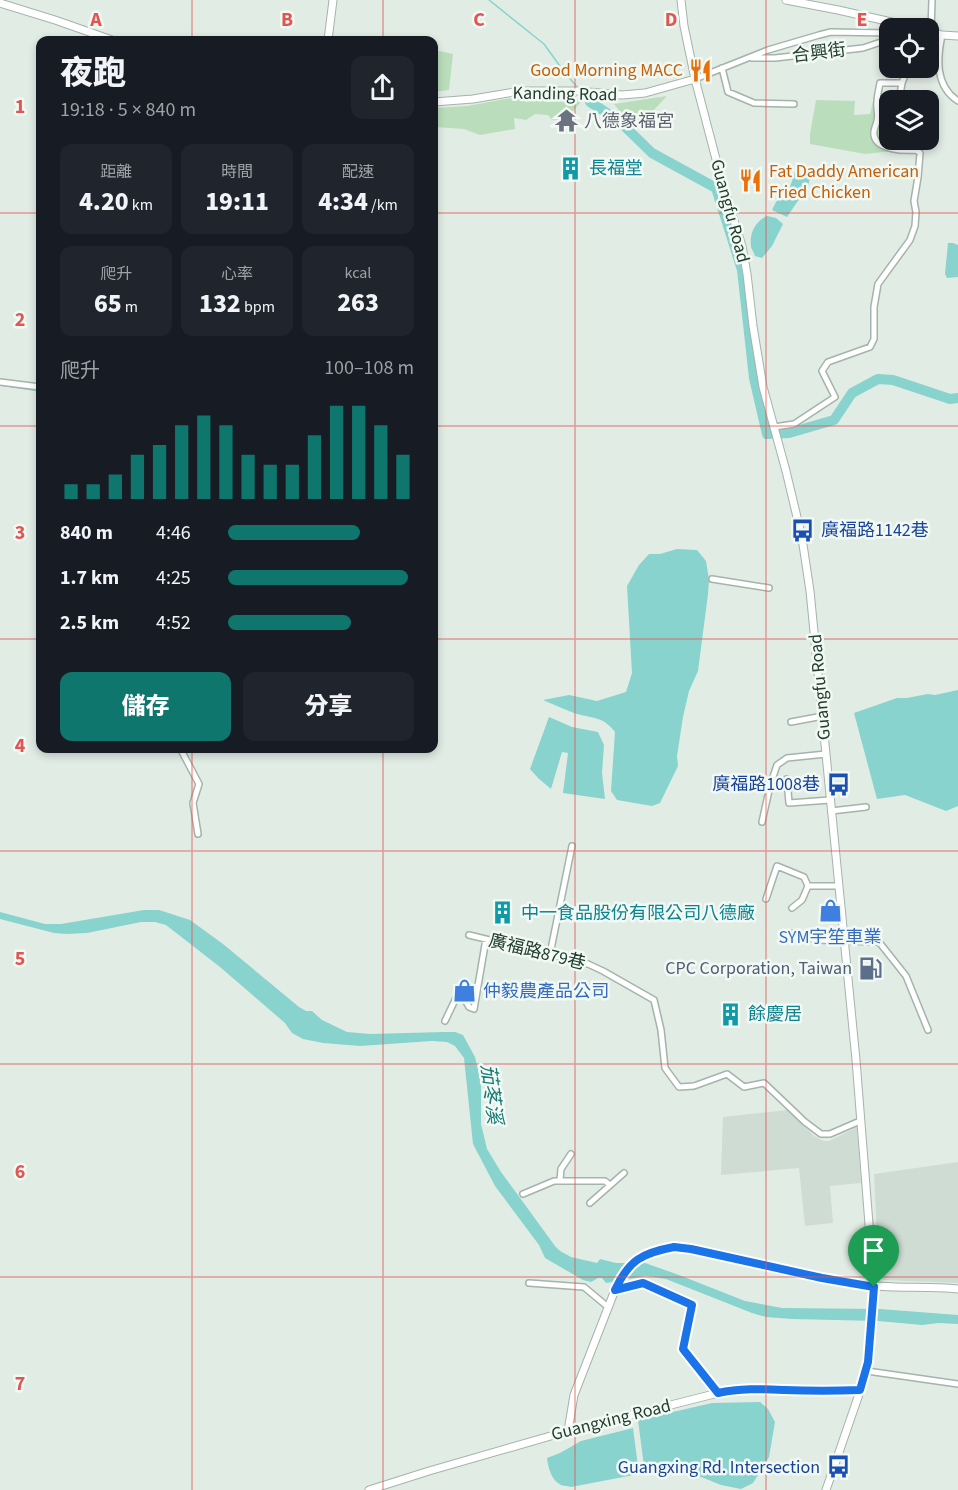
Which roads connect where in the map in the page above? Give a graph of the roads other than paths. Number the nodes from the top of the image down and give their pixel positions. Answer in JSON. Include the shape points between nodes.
{"nodes":[{"id":1,"x":333,"y":0,"type":"edge"},
{"id":2,"x":681,"y":0,"type":"edge"},
{"id":3,"x":786,"y":0,"type":"edge"},
{"id":4,"x":932,"y":0,"type":"edge"},
{"id":5,"x":0,"y":3,"type":"edge"},
{"id":6,"x":930,"y":18,"type":"edge"},
{"id":7,"x":879,"y":19,"type":"edge"},
{"id":8,"x":879,"y":33,"type":"edge"},
{"id":9,"x":939,"y":34,"type":"edge"},
{"id":10,"x":942,"y":35,"type":"junction"},
{"id":11,"x":101,"y":36,"type":"edge"},
{"id":12,"x":328,"y":36,"type":"edge"},
{"id":13,"x":958,"y":36,"type":"edge"},
{"id":14,"x":879,"y":43,"type":"edge"},
{"id":15,"x":747,"y":58,"type":"junction"},
{"id":16,"x":723,"y":68,"type":"junction"},
{"id":17,"x":904,"y":78,"type":"edge"},
{"id":18,"x":695,"y":79,"type":"junction"},
{"id":19,"x":902,"y":83,"type":"junction"},
{"id":20,"x":901,"y":90,"type":"edge"},
{"id":21,"x":958,"y":101,"type":"edge"},
{"id":22,"x":438,"y":102,"type":"edge"},
{"id":23,"x":794,"y":104,"type":"dead end"},
{"id":24,"x":739,"y":274,"type":"dead end"},
{"id":25,"x":747,"y":274,"type":"junction"},
{"id":26,"x":0,"y":382,"type":"edge"},
{"id":27,"x":36,"y":386,"type":"edge"},
{"id":28,"x":774,"y":428,"type":"junction"},
{"id":29,"x":712,"y":579,"type":"dead end"},
{"id":30,"x":768,"y":588,"type":"dead end"},
{"id":31,"x":823,"y":716,"type":"junction"},
{"id":32,"x":791,"y":722,"type":"dead end"},
{"id":33,"x":183,"y":753,"type":"edge"},
{"id":34,"x":826,"y":754,"type":"junction"},
{"id":35,"x":787,"y":779,"type":"dead end"},
{"id":36,"x":830,"y":800,"type":"junction"},
{"id":37,"x":866,"y":807,"type":"dead end"},
{"id":38,"x":831,"y":811,"type":"junction"},
{"id":39,"x":762,"y":822,"type":"dead end"},
{"id":40,"x":198,"y":834,"type":"dead end"},
{"id":41,"x":572,"y":846,"type":"dead end"},
{"id":42,"x":808,"y":886,"type":"junction"},
{"id":43,"x":838,"y":886,"type":"junction"},
{"id":44,"x":766,"y":899,"type":"dead end"},
{"id":45,"x":792,"y":908,"type":"dead end"},
{"id":46,"x":792,"y":933,"type":"dead end"},
{"id":47,"x":469,"y":935,"type":"dead end"},
{"id":48,"x":486,"y":939,"type":"junction"},
{"id":49,"x":844,"y":942,"type":"junction"},
{"id":50,"x":550,"y":954,"type":"junction"},
{"id":51,"x":445,"y":1021,"type":"dead end"},
{"id":52,"x":928,"y":1030,"type":"dead end"},
{"id":53,"x":860,"y":1121,"type":"junction"},
{"id":54,"x":571,"y":1154,"type":"dead end"},
{"id":55,"x":624,"y":1173,"type":"dead end"},
{"id":56,"x":560,"y":1180,"type":"junction"},
{"id":57,"x":610,"y":1185,"type":"junction"},
{"id":58,"x":524,"y":1194,"type":"dead end"},
{"id":59,"x":590,"y":1203,"type":"dead end"},
{"id":60,"x":529,"y":1283,"type":"dead end"},
{"id":61,"x":874,"y":1287,"type":"junction"},
{"id":62,"x":958,"y":1289,"type":"edge"},
{"id":63,"x":615,"y":1290,"type":"junction"},
{"id":64,"x":608,"y":1307,"type":"junction"},
{"id":65,"x":867,"y":1371,"type":"junction"},
{"id":66,"x":958,"y":1384,"type":"edge"},
{"id":67,"x":860,"y":1390,"type":"junction"},
{"id":68,"x":718,"y":1393,"type":"junction"},
{"id":69,"x":568,"y":1431,"type":"junction"},
{"id":70,"x":369,"y":1490,"type":"edge"},
{"id":71,"x":826,"y":1490,"type":"edge"}],
"edges":[{"from":1,"to":12,"type":"street"},
{"from":2,"to":18,"type":"street","name":"Guangfu Road"},
{"from":3,"to":7,"type":"street"},
{"from":4,"to":6,"type":"street"},
{"from":5,"to":11,"type":"street"},
{"from":8,"to":15,"type":"street","via":[[831,32]]},
{"from":9,"to":10,"type":"street"},
{"from":10,"to":13,"type":"street"},
{"from":10,"to":21,"type":"street","via":[[939,76]]},
{"from":14,"to":15,"type":"street","name":"合興街","via":[[862,48]]},
{"from":15,"to":16,"type":"street"},
{"from":16,"to":18,"type":"street"},
{"from":16,"to":23,"type":"street","via":[[728,92],[754,103]]},
{"from":17,"to":19,"type":"street"},
{"from":18,"to":22,"type":"street","name":"Kanding Road","via":[[645,93],[520,91]]},
{"from":18,"to":25,"type":"street","name":"Guangfu Road"},
{"from":19,"to":20,"type":"street"},
{"from":19,"to":28,"type":"street","via":[[880,83],[874,136],[883,146],[920,153],[915,226],[910,240],[878,284],[874,339],[870,347],[828,362],[822,371],[835,396],[794,424]]},
{"from":24,"to":25,"type":"street"},
{"from":25,"to":28,"type":"street","name":"Guangfu Road","via":[[763,387]]},
{"from":26,"to":27,"type":"street"},
{"from":28,"to":31,"type":"street","name":"Guangfu Road","via":[[802,538]]},
{"from":29,"to":30,"type":"street"},
{"from":31,"to":32,"type":"street"},
{"from":31,"to":34,"type":"street","name":"Guangfu Road"},
{"from":33,"to":40,"type":"street","via":[[199,784],[193,803]]},
{"from":34,"to":36,"type":"street","name":"Guangfu Road"},
{"from":34,"to":39,"type":"street","via":[[787,758],[777,765]]},
{"from":35,"to":36,"type":"street","via":[[789,803]]},
{"from":36,"to":38,"type":"street","name":"Guangfu Road"},
{"from":37,"to":38,"type":"street"},
{"from":38,"to":43,"type":"street","name":"Guangfu Road"},
{"from":41,"to":50,"type":"street"},
{"from":42,"to":43,"type":"street"},
{"from":42,"to":44,"type":"street","via":[[804,877],[777,866]]},
{"from":42,"to":45,"type":"street","via":[[802,900]]},
{"from":43,"to":49,"type":"street","name":"Guangfu Road"},
{"from":46,"to":49,"type":"street"},
{"from":47,"to":48,"type":"street","name":"廣福路879巷"},
{"from":48,"to":50,"type":"street","name":"廣福路879巷"},
{"from":48,"to":51,"type":"street","via":[[474,1009],[461,997],[456,998]]},
{"from":49,"to":52,"type":"street","via":[[879,942],[906,976]]},
{"from":49,"to":53,"type":"street","name":"Guangfu Road"},
{"from":50,"to":53,"type":"street","name":"廣福路879巷","via":[[588,964],[654,1000],[665,1068],[679,1087],[727,1074],[744,1087],[764,1083],[821,1134]]},
{"from":53,"to":61,"type":"street","name":"Guangfu Road"},
{"from":54,"to":56,"type":"street","via":[[561,1168]]},
{"from":55,"to":57,"type":"street"},
{"from":56,"to":57,"type":"street","via":[[605,1181]]},
{"from":56,"to":58,"type":"street"},
{"from":57,"to":59,"type":"street"},
{"from":60,"to":64,"type":"street","via":[[584,1287]]},
{"from":61,"to":62,"type":"street"},
{"from":61,"to":63,"type":"street","via":[[674,1247],[644,1255],[630,1266]]},
{"from":61,"to":65,"type":"street","name":"Guangfu Road"},
{"from":63,"to":64,"type":"street"},
{"from":63,"to":68,"type":"street","via":[[643,1283],[692,1305],[683,1349]]},
{"from":64,"to":69,"type":"street","via":[[574,1395]]},
{"from":65,"to":66,"type":"street"},
{"from":65,"to":67,"type":"street"},
{"from":67,"to":68,"type":"street","name":"Guangxing Road","via":[[750,1389]]},
{"from":67,"to":71,"type":"street"},
{"from":68,"to":69,"type":"street","name":"Guangxing Road"},
{"from":69,"to":70,"type":"street","name":"Guangxing Road"}]}
